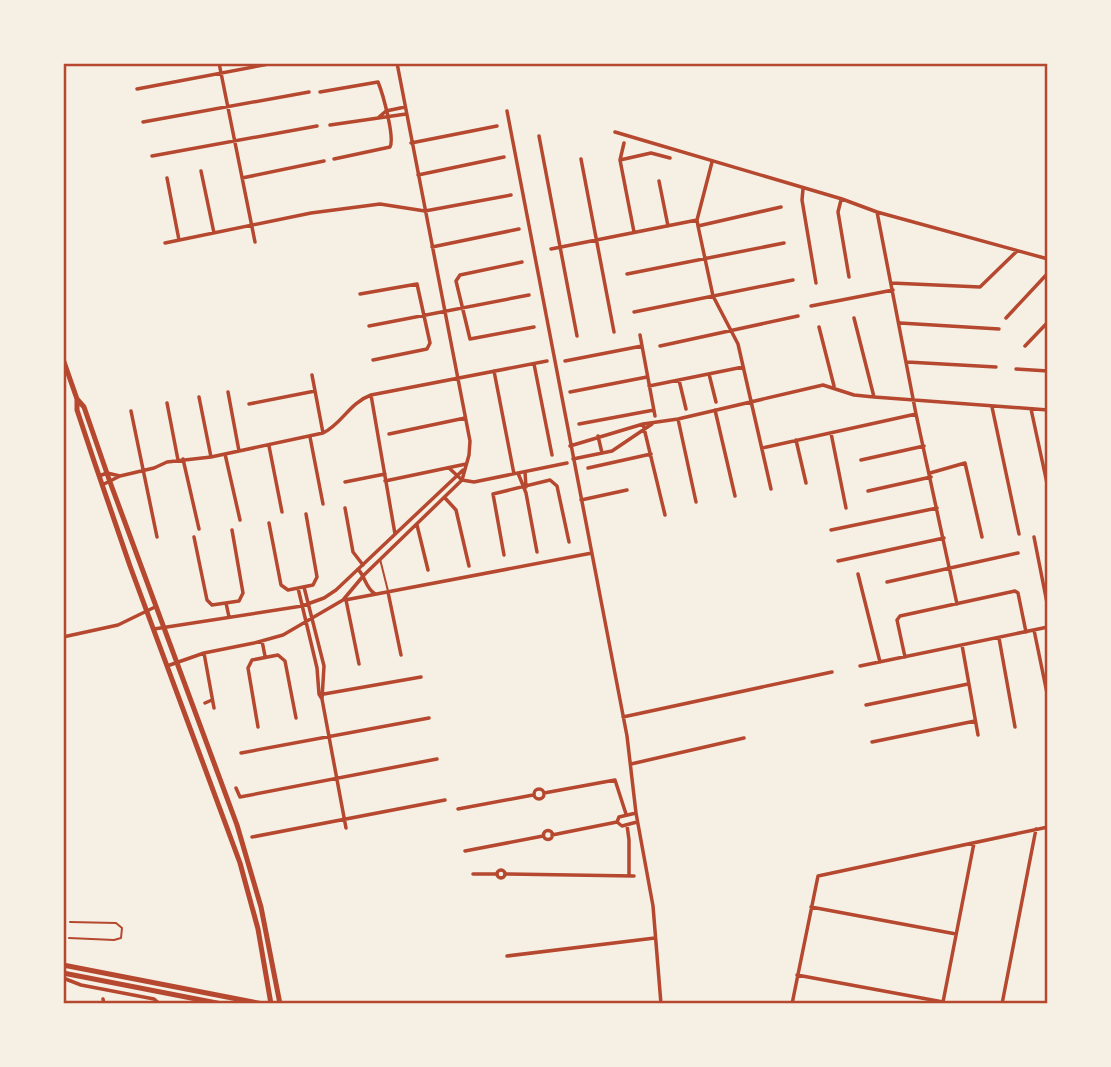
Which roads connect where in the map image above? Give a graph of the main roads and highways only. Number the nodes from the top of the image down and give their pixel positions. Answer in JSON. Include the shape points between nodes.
{"nodes":[{"id":1,"x":63,"y":359,"type":"edge"},
{"id":2,"x":77,"y":399,"type":"junction"},
{"id":3,"x":211,"y":760,"type":"junction"},
{"id":4,"x":204,"y":763,"type":"junction"},
{"id":5,"x":252,"y":876,"type":"junction"},
{"id":6,"x":247,"y":887,"type":"junction"},
{"id":7,"x":258,"y":897,"type":"junction"},
{"id":8,"x":63,"y":965,"type":"edge"},
{"id":9,"x":63,"y":976,"type":"edge"},
{"id":10,"x":215,"y":1003,"type":"edge"},
{"id":11,"x":264,"y":1004,"type":"edge"},
{"id":12,"x":271,"y":1004,"type":"edge"},
{"id":13,"x":280,"y":1004,"type":"edge"}],
"edges":[{"from":1,"to":2,"type":"main road"},
{"from":2,"to":3,"type":"main road","via":[[85,407]]},
{"from":2,"to":4,"type":"main road","via":[[102,485]]},
{"from":3,"to":4,"type":"main road"},
{"from":3,"to":5,"type":"main road"},
{"from":4,"to":6,"type":"main road"},
{"from":5,"to":6,"type":"main road"},
{"from":5,"to":7,"type":"main road"},
{"from":6,"to":7,"type":"main road"},
{"from":6,"to":12,"type":"main road"},
{"from":7,"to":13,"type":"main road"},
{"from":8,"to":11,"type":"main road"},
{"from":9,"to":10,"type":"main road"}]}
